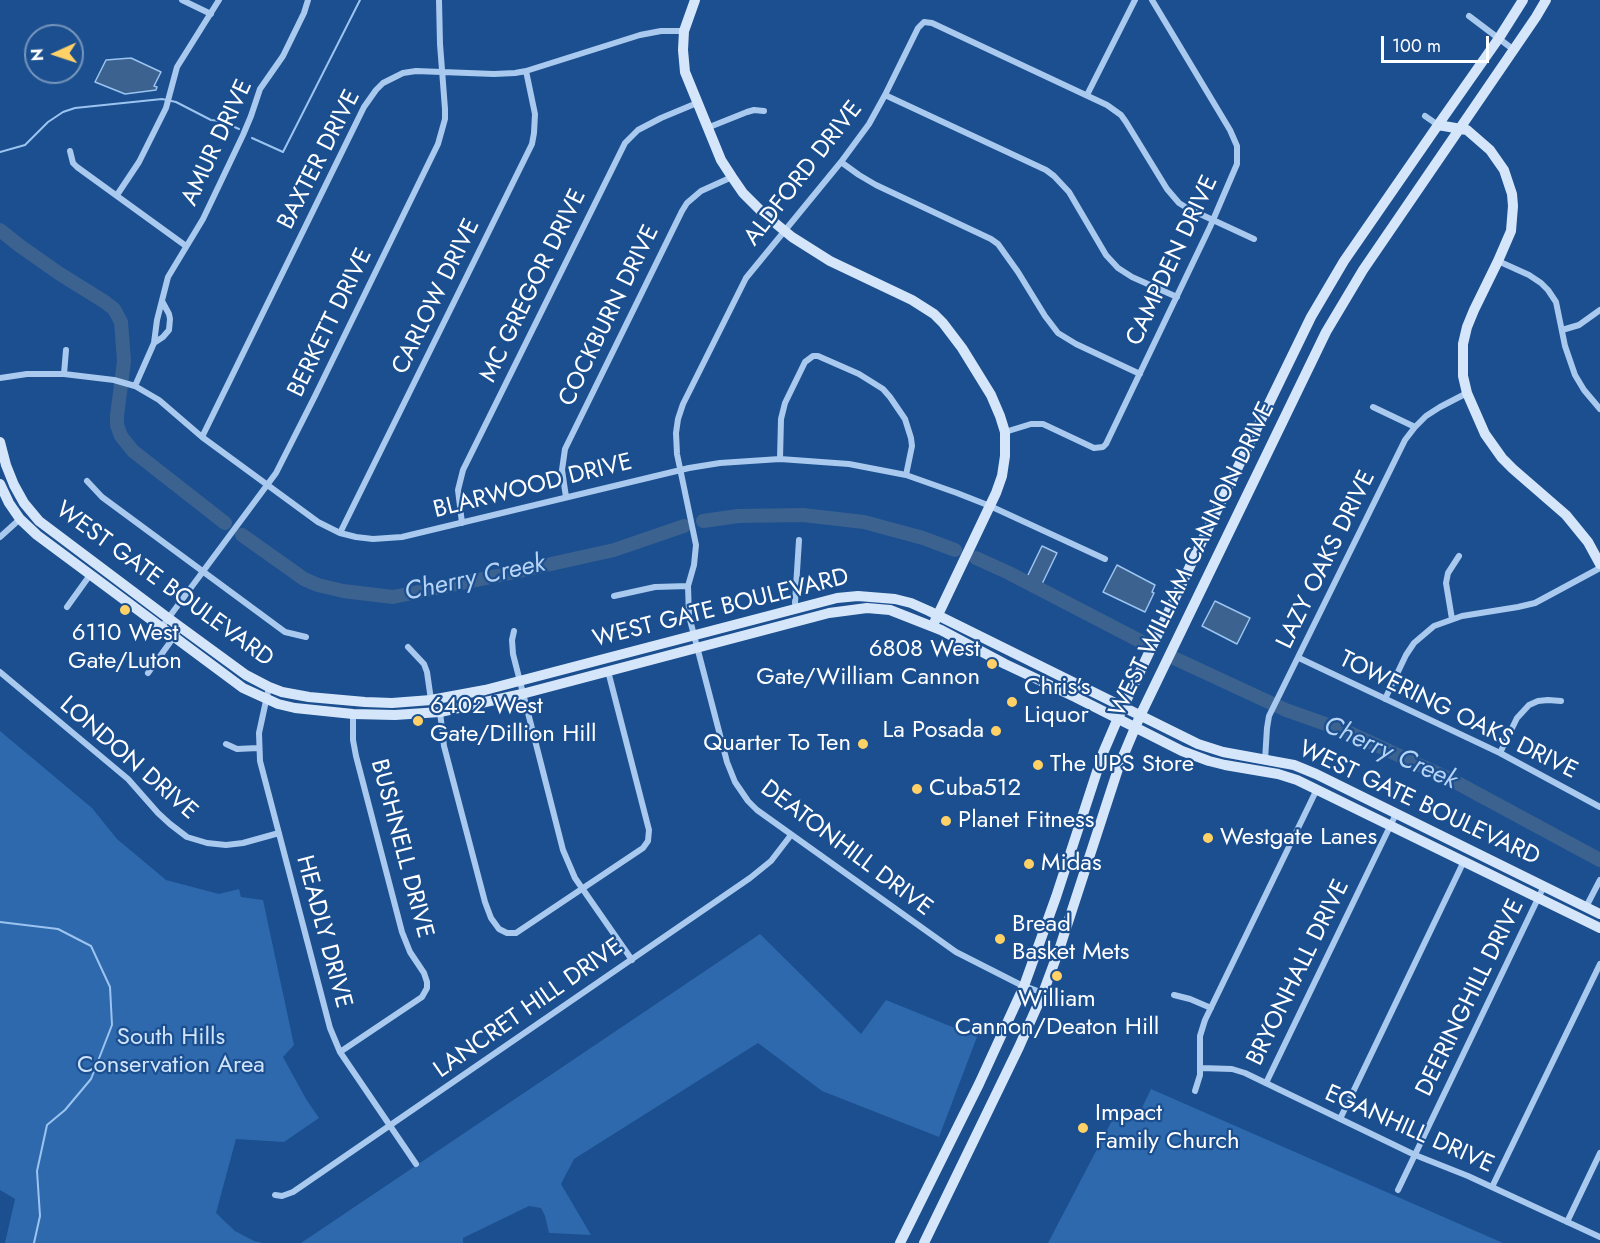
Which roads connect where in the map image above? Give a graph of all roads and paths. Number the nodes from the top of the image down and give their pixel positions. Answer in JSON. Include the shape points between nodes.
{"nodes":[{"id":1,"x":182,"y":0,"type":"edge"},
{"id":2,"x":219,"y":0,"type":"edge"},
{"id":3,"x":308,"y":0,"type":"edge"},
{"id":4,"x":439,"y":0,"type":"edge"},
{"id":5,"x":695,"y":0,"type":"edge"},
{"id":6,"x":1135,"y":0,"type":"edge"},
{"id":7,"x":1152,"y":0,"type":"edge"},
{"id":8,"x":1523,"y":0,"type":"edge"},
{"id":9,"x":1540,"y":0,"type":"edge"},
{"id":10,"x":1546,"y":0,"type":"edge"},
{"id":11,"x":210,"y":15,"type":"junction"},
{"id":12,"x":1469,"y":16,"type":"dead end"},
{"id":13,"x":1536,"y":18,"type":"junction"},
{"id":14,"x":684,"y":31,"type":"junction"},
{"id":15,"x":1499,"y":39,"type":"junction"},
{"id":16,"x":1514,"y":50,"type":"junction"},
{"id":17,"x":443,"y":71,"type":"junction"},
{"id":18,"x":526,"y":71,"type":"junction"},
{"id":19,"x":885,"y":95,"type":"junction"},
{"id":20,"x":1088,"y":95,"type":"junction"},
{"id":21,"x":697,"y":103,"type":"junction"},
{"id":22,"x":764,"y":111,"type":"dead end"},
{"id":23,"x":1425,"y":116,"type":"dead end"},
{"id":24,"x":1438,"y":124,"type":"junction"},
{"id":25,"x":707,"y":128,"type":"junction"},
{"id":26,"x":1460,"y":129,"type":"junction"},
{"id":27,"x":70,"y":151,"type":"dead end"},
{"id":28,"x":841,"y":162,"type":"junction"},
{"id":29,"x":732,"y":177,"type":"junction"},
{"id":30,"x":117,"y":195,"type":"junction"},
{"id":31,"x":1213,"y":220,"type":"junction"},
{"id":32,"x":784,"y":231,"type":"junction"},
{"id":33,"x":1254,"y":239,"type":"dead end"},
{"id":34,"x":186,"y":246,"type":"junction"},
{"id":35,"x":1498,"y":261,"type":"junction"},
{"id":36,"x":1177,"y":297,"type":"junction"},
{"id":37,"x":162,"y":301,"type":"junction"},
{"id":38,"x":1600,"y":310,"type":"edge"},
{"id":39,"x":1562,"y":330,"type":"junction"},
{"id":40,"x":154,"y":343,"type":"junction"},
{"id":41,"x":66,"y":350,"type":"dead end"},
{"id":42,"x":64,"y":374,"type":"junction"},
{"id":43,"x":1140,"y":374,"type":"junction"},
{"id":44,"x":0,"y":378,"type":"edge"},
{"id":45,"x":135,"y":386,"type":"junction"},
{"id":46,"x":1467,"y":393,"type":"junction"},
{"id":47,"x":1373,"y":407,"type":"dead end"},
{"id":48,"x":1266,"y":408,"type":"junction"},
{"id":49,"x":1600,"y":409,"type":"edge"},
{"id":50,"x":1284,"y":418,"type":"junction"},
{"id":51,"x":1415,"y":427,"type":"junction"},
{"id":52,"x":1005,"y":432,"type":"junction"},
{"id":53,"x":202,"y":437,"type":"junction"},
{"id":54,"x":0,"y":442,"type":"edge"},
{"id":55,"x":780,"y":459,"type":"junction"},
{"id":56,"x":681,"y":470,"type":"junction"},
{"id":57,"x":906,"y":475,"type":"junction"},
{"id":58,"x":87,"y":481,"type":"dead end"},
{"id":59,"x":0,"y":484,"type":"edge"},
{"id":60,"x":267,"y":486,"type":"junction"},
{"id":61,"x":566,"y":497,"type":"junction"},
{"id":62,"x":990,"y":506,"type":"junction"},
{"id":63,"x":20,"y":519,"type":"junction"},
{"id":64,"x":462,"y":523,"type":"junction"},
{"id":65,"x":340,"y":533,"type":"junction"},
{"id":66,"x":0,"y":537,"type":"edge"},
{"id":67,"x":798,"y":540,"type":"dead end"},
{"id":68,"x":1459,"y":556,"type":"dead end"},
{"id":69,"x":1106,"y":560,"type":"dead end"},
{"id":70,"x":1600,"y":566,"type":"edge"},
{"id":71,"x":202,"y":572,"type":"junction"},
{"id":72,"x":90,"y":575,"type":"junction"},
{"id":73,"x":688,"y":585,"type":"junction"},
{"id":74,"x":614,"y":596,"type":"dead end"},
{"id":75,"x":67,"y":607,"type":"dead end"},
{"id":76,"x":796,"y":609,"type":"junction"},
{"id":77,"x":937,"y":615,"type":"junction"},
{"id":78,"x":168,"y":618,"type":"junction"},
{"id":79,"x":1452,"y":619,"type":"junction"},
{"id":80,"x":181,"y":627,"type":"junction"},
{"id":81,"x":932,"y":627,"type":"junction"},
{"id":82,"x":161,"y":628,"type":"junction"},
{"id":83,"x":514,"y":631,"type":"dead end"},
{"id":84,"x":693,"y":636,"type":"junction"},
{"id":85,"x":306,"y":637,"type":"dead end"},
{"id":86,"x":174,"y":638,"type":"junction"},
{"id":87,"x":408,"y":647,"type":"dead end"},
{"id":88,"x":696,"y":648,"type":"junction"},
{"id":89,"x":1010,"y":651,"type":"junction"},
{"id":90,"x":1299,"y":658,"type":"junction"},
{"id":91,"x":1005,"y":664,"type":"junction"},
{"id":92,"x":608,"y":671,"type":"junction"},
{"id":93,"x":0,"y":672,"type":"edge"},
{"id":94,"x":148,"y":673,"type":"dead end"},
{"id":95,"x":519,"y":681,"type":"junction"},
{"id":96,"x":269,"y":687,"type":"junction"},
{"id":97,"x":522,"y":694,"type":"junction"},
{"id":98,"x":266,"y":699,"type":"junction"},
{"id":99,"x":1385,"y":699,"type":"junction"},
{"id":100,"x":431,"y":700,"type":"junction"},
{"id":101,"x":1561,"y":701,"type":"dead end"},
{"id":102,"x":1124,"y":707,"type":"junction"},
{"id":103,"x":440,"y":712,"type":"junction"},
{"id":104,"x":353,"y":714,"type":"junction"},
{"id":105,"x":1140,"y":716,"type":"junction"},
{"id":106,"x":1118,"y":718,"type":"junction"},
{"id":107,"x":1135,"y":727,"type":"junction"},
{"id":108,"x":226,"y":744,"type":"dead end"},
{"id":109,"x":258,"y":748,"type":"junction"},
{"id":110,"x":1500,"y":753,"type":"junction"},
{"id":111,"x":1266,"y":759,"type":"junction"},
{"id":112,"x":1263,"y":771,"type":"junction"},
{"id":113,"x":1317,"y":789,"type":"junction"},
{"id":114,"x":1600,"y":807,"type":"edge"},
{"id":115,"x":1396,"y":814,"type":"junction"},
{"id":116,"x":1391,"y":825,"type":"junction"},
{"id":117,"x":279,"y":833,"type":"junction"},
{"id":118,"x":791,"y":835,"type":"junction"},
{"id":119,"x":1076,"y":835,"type":"junction"},
{"id":120,"x":1096,"y":839,"type":"junction"},
{"id":121,"x":1464,"y":861,"type":"junction"},
{"id":122,"x":1600,"y":880,"type":"edge"},
{"id":123,"x":1545,"y":886,"type":"junction"},
{"id":124,"x":582,"y":888,"type":"junction"},
{"id":125,"x":1539,"y":898,"type":"junction"},
{"id":126,"x":1586,"y":907,"type":"junction"},
{"id":127,"x":1600,"y":914,"type":"edge"},
{"id":128,"x":1600,"y":928,"type":"edge"},
{"id":129,"x":632,"y":960,"type":"junction"},
{"id":130,"x":1600,"y":964,"type":"edge"},
{"id":131,"x":1024,"y":986,"type":"junction"},
{"id":132,"x":1043,"y":993,"type":"junction"},
{"id":133,"x":1174,"y":995,"type":"dead end"},
{"id":134,"x":1211,"y":1008,"type":"junction"},
{"id":135,"x":340,"y":1052,"type":"junction"},
{"id":136,"x":1201,"y":1068,"type":"junction"},
{"id":137,"x":1266,"y":1083,"type":"junction"},
{"id":138,"x":1195,"y":1091,"type":"dead end"},
{"id":139,"x":1340,"y":1119,"type":"junction"},
{"id":140,"x":390,"y":1126,"type":"junction"},
{"id":141,"x":1600,"y":1153,"type":"edge"},
{"id":142,"x":1415,"y":1155,"type":"junction"},
{"id":143,"x":416,"y":1164,"type":"dead end"},
{"id":144,"x":1492,"y":1187,"type":"junction"},
{"id":145,"x":1398,"y":1190,"type":"dead end"},
{"id":146,"x":275,"y":1195,"type":"dead end"},
{"id":147,"x":1567,"y":1222,"type":"junction"},
{"id":148,"x":1600,"y":1237,"type":"edge"},
{"id":149,"x":900,"y":1243,"type":"edge"},
{"id":150,"x":924,"y":1243,"type":"edge"}],
"edges":[{"from":1,"to":11,"type":"street"},
{"from":2,"to":11,"type":"street"},
{"from":3,"to":34,"type":"street","name":"AMUR DRIVE","via":[[283,56],[260,89],[243,135]]},
{"from":4,"to":17,"type":"street","name":"BERKETT DRIVE"},
{"from":5,"to":14,"type":"main road"},
{"from":6,"to":20,"type":"street"},
{"from":7,"to":31,"type":"street","name":"CAMPDEN DRIVE","via":[[1237,146],[1238,164]]},
{"from":8,"to":15,"type":"main road","name":"WEST WILLIAM CANNON DRIVE"},
{"from":9,"to":13,"type":"main road"},
{"from":10,"to":13,"type":"main road","name":"WEST WILLIAM CANNON DRIVE"},
{"from":11,"to":30,"type":"street","via":[[177,67],[166,108]]},
{"from":12,"to":15,"type":"street"},
{"from":13,"to":16,"type":"main road","name":"WEST WILLIAM CANNON DRIVE"},
{"from":14,"to":18,"type":"street","name":"BAXTER DRIVE","via":[[639,35]]},
{"from":14,"to":21,"type":"main road","via":[[685,72]]},
{"from":15,"to":16,"type":"street"},
{"from":15,"to":24,"type":"main road","name":"WEST WILLIAM CANNON DRIVE"},
{"from":16,"to":26,"type":"main road","name":"WEST WILLIAM CANNON DRIVE"},
{"from":17,"to":18,"type":"street","name":"BAXTER DRIVE"},
{"from":17,"to":53,"type":"street","name":"BAXTER DRIVE","via":[[403,73],[383,83],[369,98]]},
{"from":17,"to":60,"type":"street","name":"BERKETT DRIVE","via":[[445,119],[438,144],[290,448]]},
{"from":18,"to":65,"type":"street","name":"CARLOW DRIVE","via":[[535,114],[532,144]]},
{"from":19,"to":20,"type":"street","name":"ALDFORD DRIVE","via":[[920,24],[928,22]]},
{"from":19,"to":28,"type":"street","name":"ALDFORD DRIVE","via":[[870,124]]},
{"from":19,"to":36,"type":"street","via":[[1046,170],[1069,192],[1118,268]]},
{"from":20,"to":31,"type":"street","name":"ALDFORD DRIVE","via":[[1121,115],[1173,197]]},
{"from":21,"to":25,"type":"main road"},
{"from":21,"to":64,"type":"street","name":"MC GREGOR DRIVE","via":[[638,130],[625,143],[463,470],[458,490]]},
{"from":22,"to":25,"type":"street","via":[[747,112]]},
{"from":23,"to":24,"type":"street"},
{"from":24,"to":26,"type":"main road"},
{"from":24,"to":48,"type":"main road","name":"WEST WILLIAM CANNON DRIVE","via":[[1330,284]]},
{"from":25,"to":29,"type":"main road"},
{"from":26,"to":35,"type":"main road","via":[[1467,130],[1490,150],[1508,180],[1512,223]]},
{"from":26,"to":50,"type":"main road","name":"WEST WILLIAM CANNON DRIVE","via":[[1344,300]]},
{"from":27,"to":30,"type":"street","via":[[77,167]]},
{"from":28,"to":32,"type":"street","name":"ALDFORD DRIVE"},
{"from":28,"to":43,"type":"street","via":[[876,185],[998,243],[1058,333]]},
{"from":29,"to":32,"type":"main road","via":[[743,193]]},
{"from":29,"to":61,"type":"street","name":"COCKBURN DRIVE","via":[[701,191],[682,211],[565,448],[562,470]]},
{"from":30,"to":34,"type":"street"},
{"from":31,"to":33,"type":"street","name":"ALDFORD DRIVE"},
{"from":31,"to":36,"type":"street","name":"CAMPDEN DRIVE"},
{"from":32,"to":52,"type":"main road","via":[[830,261],[934,314],[963,348],[991,395]]},
{"from":32,"to":56,"type":"street","name":"ALDFORD DRIVE","via":[[746,278],[683,404],[676,433]]},
{"from":34,"to":37,"type":"street","name":"AMUR DRIVE","via":[[168,277]]},
{"from":35,"to":39,"type":"street","via":[[1548,290],[1556,302]]},
{"from":35,"to":46,"type":"main road","via":[[1474,310],[1463,344]]},
{"from":36,"to":43,"type":"street","name":"CAMPDEN DRIVE"},
{"from":37,"to":40,"type":"street","name":"AMUR DRIVE"},
{"from":37,"to":40,"type":"street","name":"AMUR DRIVE","via":[[169,314],[169,330]]},
{"from":38,"to":39,"type":"street","via":[[1579,325]]},
{"from":39,"to":49,"type":"street","via":[[1575,375]]},
{"from":40,"to":45,"type":"street","name":"AMUR DRIVE"},
{"from":41,"to":42,"type":"street"},
{"from":42,"to":44,"type":"street","name":"BLARWOOD DRIVE"},
{"from":42,"to":45,"type":"street","name":"BLARWOOD DRIVE"},
{"from":43,"to":52,"type":"street","name":"CAMPDEN DRIVE","via":[[1103,447],[1087,446],[1043,424]]},
{"from":45,"to":53,"type":"street","name":"BLARWOOD DRIVE","via":[[159,400]]},
{"from":46,"to":51,"type":"street","name":"LAZY OAKS DRIVE","via":[[1440,407]]},
{"from":46,"to":70,"type":"main road","via":[[1485,434],[1502,458],[1566,514],[1588,542]]},
{"from":47,"to":51,"type":"street"},
{"from":48,"to":50,"type":"main road"},
{"from":48,"to":102,"type":"main road","name":"WEST WILLIAM CANNON DRIVE"},
{"from":50,"to":105,"type":"main road","name":"WEST WILLIAM CANNON DRIVE"},
{"from":51,"to":90,"type":"street","name":"LAZY OAKS DRIVE","via":[[1405,440]]},
{"from":52,"to":62,"type":"main road","via":[[1004,468]]},
{"from":53,"to":60,"type":"street","name":"BLARWOOD DRIVE"},
{"from":54,"to":78,"type":"main road","name":"WEST GATE BOULEVARD","via":[[14,485],[39,521]]},
{"from":55,"to":56,"type":"street","name":"BLARWOOD DRIVE"},
{"from":55,"to":57,"type":"street","name":"BLARWOOD DRIVE","via":[[849,464]]},
{"from":55,"to":57,"type":"street","via":[[785,404],[805,362],[818,356],[859,374],[890,397],[905,419],[911,438]]},
{"from":56,"to":61,"type":"street","name":"BLARWOOD DRIVE"},
{"from":56,"to":73,"type":"street","name":"ALDFORD DRIVE","via":[[696,545]]},
{"from":57,"to":62,"type":"street","name":"BLARWOOD DRIVE"},
{"from":58,"to":71,"type":"street","via":[[102,497]]},
{"from":59,"to":63,"type":"main road","name":"WEST GATE BOULEVARD"},
{"from":60,"to":65,"type":"street","name":"BLARWOOD DRIVE"},
{"from":60,"to":71,"type":"street","name":"BERKETT DRIVE"},
{"from":61,"to":64,"type":"street","name":"BLARWOOD DRIVE"},
{"from":62,"to":69,"type":"street","name":"BLARWOOD DRIVE"},
{"from":62,"to":77,"type":"main road"},
{"from":63,"to":66,"type":"street"},
{"from":63,"to":72,"type":"main road","name":"WEST GATE BOULEVARD"},
{"from":64,"to":65,"type":"street","name":"BLARWOOD DRIVE","via":[[387,539]]},
{"from":67,"to":76,"type":"street"},
{"from":68,"to":79,"type":"street","via":[[1446,583]]},
{"from":70,"to":79,"type":"street","via":[[1535,603]]},
{"from":71,"to":78,"type":"street","name":"BERKETT DRIVE"},
{"from":71,"to":85,"type":"street","via":[[285,632]]},
{"from":72,"to":75,"type":"street"},
{"from":72,"to":82,"type":"main road","name":"WEST GATE BOULEVARD"},
{"from":73,"to":74,"type":"street"},
{"from":73,"to":84,"type":"street","name":"ALDFORD DRIVE"},
{"from":76,"to":77,"type":"main road","name":"WEST GATE BOULEVARD","via":[[837,598],[871,596],[911,603]]},
{"from":76,"to":84,"type":"main road","name":"WEST GATE BOULEVARD"},
{"from":77,"to":81,"type":"main road"},
{"from":77,"to":89,"type":"main road","name":"WEST GATE BOULEVARD"},
{"from":78,"to":80,"type":"main road","name":"WEST GATE BOULEVARD"},
{"from":78,"to":82,"type":"street","name":"BERKETT DRIVE"},
{"from":79,"to":99,"type":"street","via":[[1434,626],[1414,644]]},
{"from":80,"to":86,"type":"street"},
{"from":80,"to":96,"type":"main road","name":"WEST GATE BOULEVARD","via":[[246,675]]},
{"from":81,"to":88,"type":"main road","name":"WEST GATE BOULEVARD","via":[[890,610],[847,609]]},
{"from":81,"to":91,"type":"main road","name":"WEST GATE BOULEVARD"},
{"from":82,"to":86,"type":"main road","name":"WEST GATE BOULEVARD"},
{"from":83,"to":95,"type":"street","via":[[513,654]]},
{"from":84,"to":88,"type":"street","name":"DEATONHILL DRIVE"},
{"from":84,"to":95,"type":"main road","name":"WEST GATE BOULEVARD"},
{"from":86,"to":94,"type":"street"},
{"from":86,"to":98,"type":"main road","name":"WEST GATE BOULEVARD","via":[[243,688]]},
{"from":87,"to":100,"type":"street","via":[[424,664]]},
{"from":88,"to":92,"type":"main road","name":"WEST GATE BOULEVARD"},
{"from":88,"to":118,"type":"street","name":"DEATONHILL DRIVE","via":[[735,782],[757,810]]},
{"from":89,"to":91,"type":"main road"},
{"from":89,"to":102,"type":"main road","name":"WEST GATE BOULEVARD"},
{"from":90,"to":99,"type":"street","name":"TOWERING OAKS DRIVE"},
{"from":90,"to":111,"type":"street","name":"LAZY OAKS DRIVE","via":[[1267,722]]},
{"from":91,"to":106,"type":"main road","name":"WEST GATE BOULEVARD"},
{"from":92,"to":97,"type":"main road","name":"WEST GATE BOULEVARD"},
{"from":92,"to":124,"type":"street","via":[[649,835],[643,848]]},
{"from":93,"to":117,"type":"street","name":"LONDON DRIVE","via":[[128,779],[158,813],[187,837],[226,845]]},
{"from":95,"to":97,"type":"street"},
{"from":95,"to":100,"type":"main road","name":"WEST GATE BOULEVARD"},
{"from":96,"to":98,"type":"street","name":"HEADLY DRIVE"},
{"from":96,"to":100,"type":"main road","name":"WEST GATE BOULEVARD","via":[[295,695],[345,700]]},
{"from":97,"to":103,"type":"main road","name":"WEST GATE BOULEVARD"},
{"from":97,"to":124,"type":"street","via":[[563,850]]},
{"from":98,"to":104,"type":"main road","name":"WEST GATE BOULEVARD","via":[[295,708]]},
{"from":98,"to":109,"type":"street","name":"HEADLY DRIVE"},
{"from":99,"to":110,"type":"street","name":"TOWERING OAKS DRIVE"},
{"from":101,"to":110,"type":"street","via":[[1538,701],[1522,710]]},
{"from":102,"to":105,"type":"main road","name":"WEST GATE BOULEVARD"},
{"from":102,"to":106,"type":"main road","name":"WEST WILLIAM CANNON DRIVE"},
{"from":103,"to":104,"type":"main road","name":"WEST GATE BOULEVARD"},
{"from":103,"to":124,"type":"street","via":[[442,738],[485,902],[495,924],[502,932],[516,933]]},
{"from":104,"to":135,"type":"street","name":"BUSHNELL DRIVE","via":[[356,756],[402,932],[424,973],[427,988],[422,997]]},
{"from":105,"to":107,"type":"main road","name":"WEST WILLIAM CANNON DRIVE"},
{"from":105,"to":111,"type":"main road","name":"WEST GATE BOULEVARD","via":[[1205,747]]},
{"from":106,"to":107,"type":"main road","name":"WEST GATE BOULEVARD"},
{"from":106,"to":119,"type":"main road","name":"WEST WILLIAM CANNON DRIVE"},
{"from":107,"to":112,"type":"main road","name":"WEST GATE BOULEVARD","via":[[1203,759]]},
{"from":107,"to":120,"type":"main road","name":"WEST WILLIAM CANNON DRIVE"},
{"from":108,"to":109,"type":"street","via":[[237,749]]},
{"from":109,"to":117,"type":"street","name":"HEADLY DRIVE"},
{"from":110,"to":114,"type":"street","name":"TOWERING OAKS DRIVE"},
{"from":111,"to":112,"type":"street","name":"LAZY OAKS DRIVE"},
{"from":111,"to":115,"type":"main road","name":"WEST GATE BOULEVARD","via":[[1294,765]]},
{"from":112,"to":113,"type":"main road","name":"WEST GATE BOULEVARD","via":[[1288,776]]},
{"from":113,"to":116,"type":"main road","name":"WEST GATE BOULEVARD"},
{"from":113,"to":134,"type":"street"},
{"from":115,"to":116,"type":"street","name":"BRYONHALL DRIVE"},
{"from":115,"to":123,"type":"main road","name":"WEST GATE BOULEVARD"},
{"from":116,"to":121,"type":"main road","name":"WEST GATE BOULEVARD"},
{"from":116,"to":137,"type":"street","name":"BRYONHALL DRIVE"},
{"from":117,"to":135,"type":"street","name":"HEADLY DRIVE","via":[[330,1028]]},
{"from":118,"to":129,"type":"street","name":"LANCRET HILL DRIVE","via":[[764,869]]},
{"from":118,"to":131,"type":"street","name":"DEATONHILL DRIVE","via":[[962,956]]},
{"from":119,"to":120,"type":"main road"},
{"from":119,"to":131,"type":"main road","name":"WEST WILLIAM CANNON DRIVE"},
{"from":120,"to":132,"type":"main road","name":"WEST WILLIAM CANNON DRIVE"},
{"from":121,"to":125,"type":"main road","name":"WEST GATE BOULEVARD"},
{"from":121,"to":139,"type":"street"},
{"from":122,"to":126,"type":"street"},
{"from":123,"to":125,"type":"street","name":"DEERINGHILL DRIVE"},
{"from":123,"to":126,"type":"main road","name":"WEST GATE BOULEVARD"},
{"from":124,"to":129,"type":"street"},
{"from":125,"to":128,"type":"main road","name":"WEST GATE BOULEVARD"},
{"from":125,"to":142,"type":"street","name":"DEERINGHILL DRIVE"},
{"from":126,"to":127,"type":"main road","name":"WEST GATE BOULEVARD"},
{"from":129,"to":140,"type":"street","name":"LANCRET HILL DRIVE"},
{"from":130,"to":144,"type":"street"},
{"from":131,"to":132,"type":"street","name":"DEATONHILL DRIVE"},
{"from":131,"to":149,"type":"main road","name":"WEST WILLIAM CANNON DRIVE"},
{"from":132,"to":150,"type":"main road","name":"WEST WILLIAM CANNON DRIVE"},
{"from":133,"to":134,"type":"street"},
{"from":134,"to":136,"type":"street","via":[[1200,1036]]},
{"from":135,"to":140,"type":"street","name":"HEADLY DRIVE"},
{"from":136,"to":137,"type":"street","name":"EGANHILL DRIVE","via":[[1238,1071]]},
{"from":136,"to":138,"type":"street"},
{"from":137,"to":139,"type":"street","name":"EGANHILL DRIVE"},
{"from":139,"to":142,"type":"street","name":"EGANHILL DRIVE"},
{"from":140,"to":143,"type":"street","name":"HEADLY DRIVE"},
{"from":140,"to":146,"type":"street","name":"LANCRET HILL DRIVE","via":[[293,1192]]},
{"from":141,"to":147,"type":"street"},
{"from":142,"to":144,"type":"street","name":"EGANHILL DRIVE"},
{"from":142,"to":145,"type":"street","name":"DEERINGHILL DRIVE"},
{"from":144,"to":147,"type":"street","name":"EGANHILL DRIVE"},
{"from":147,"to":148,"type":"street","name":"EGANHILL DRIVE"}]}
